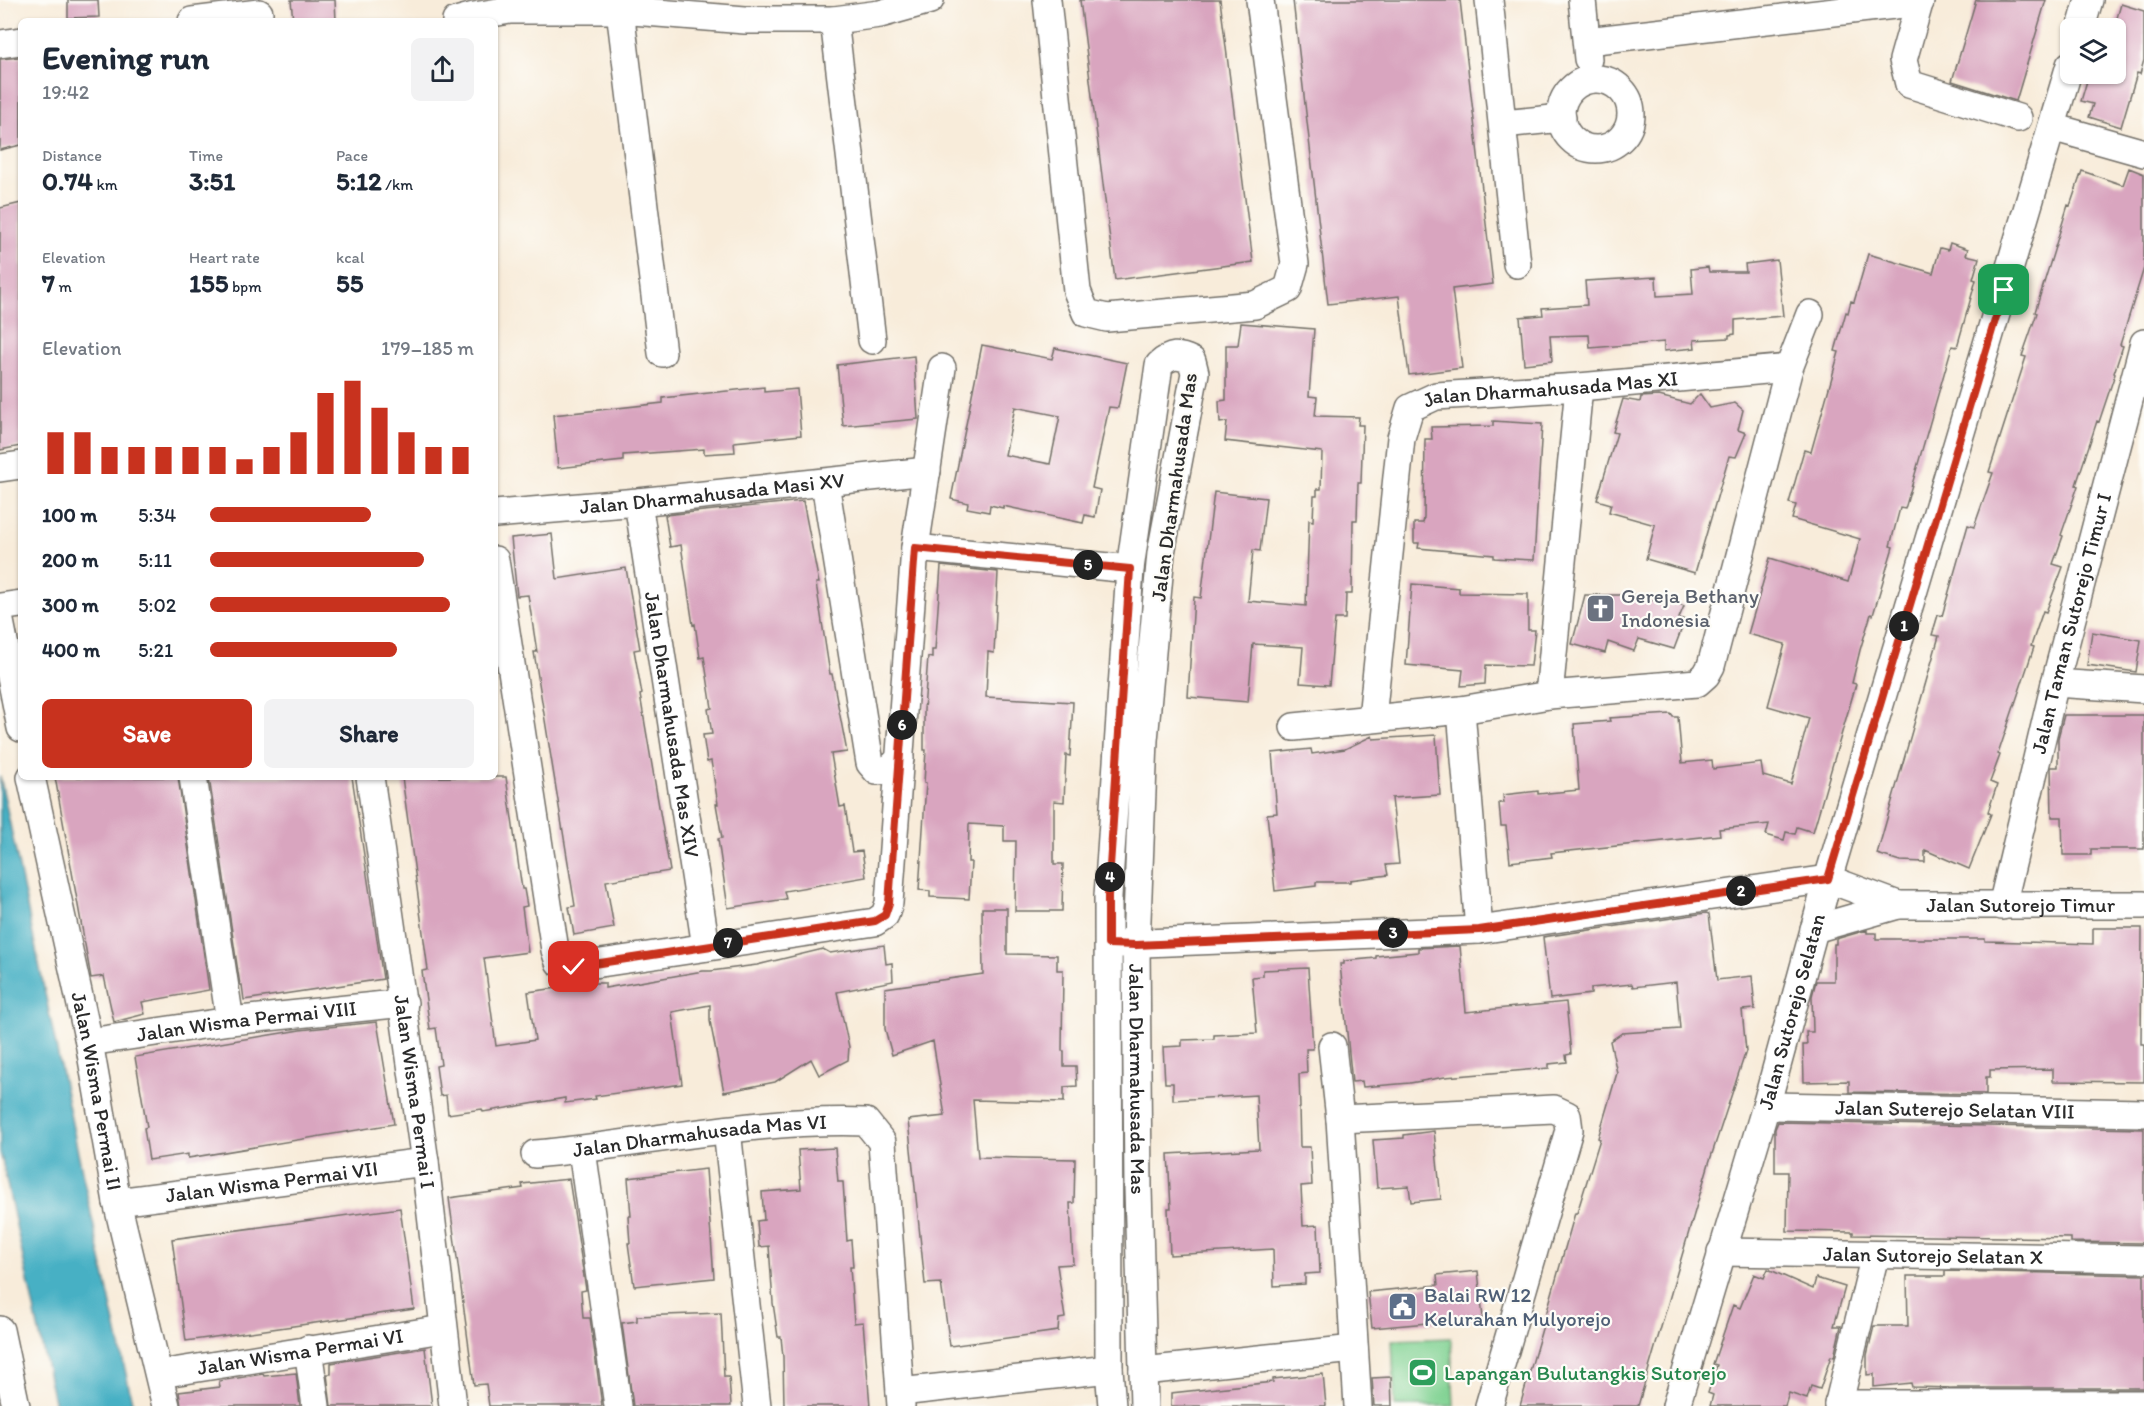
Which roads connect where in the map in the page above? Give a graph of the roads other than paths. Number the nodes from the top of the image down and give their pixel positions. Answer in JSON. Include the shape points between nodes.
{"nodes":[{"id":1,"x":930,"y":0,"type":"edge"},
{"id":2,"x":1047,"y":0,"type":"edge"},
{"id":3,"x":1260,"y":0,"type":"edge"},
{"id":4,"x":1490,"y":0,"type":"edge"},
{"id":5,"x":1582,"y":0,"type":"edge"},
{"id":6,"x":2089,"y":0,"type":"edge"},
{"id":7,"x":1920,"y":1,"type":"edge"},
{"id":8,"x":557,"y":5,"type":"edge"},
{"id":9,"x":1855,"y":6,"type":"edge"},
{"id":10,"x":620,"y":10,"type":"junction"},
{"id":11,"x":259,"y":11,"type":"edge"},
{"id":12,"x":212,"y":18,"type":"edge"},
{"id":13,"x":467,"y":18,"type":"edge"},
{"id":14,"x":2084,"y":18,"type":"edge"},
{"id":15,"x":834,"y":20,"type":"junction"},
{"id":16,"x":18,"y":41,"type":"edge"},
{"id":17,"x":1587,"y":41,"type":"junction"},
{"id":18,"x":0,"y":44,"type":"edge"},
{"id":19,"x":1590,"y":79,"type":"junction"},
{"id":20,"x":2064,"y":84,"type":"edge"},
{"id":21,"x":1562,"y":118,"type":"junction"},
{"id":22,"x":2018,"y":118,"type":"dead end"},
{"id":23,"x":1503,"y":124,"type":"junction"},
{"id":24,"x":2052,"y":127,"type":"junction"},
{"id":25,"x":2144,"y":153,"type":"edge"},
{"id":26,"x":1517,"y":264,"type":"dead end"},
{"id":27,"x":1810,"y":314,"type":"dead end"},
{"id":28,"x":872,"y":340,"type":"dead end"},
{"id":29,"x":2144,"y":343,"type":"edge"},
{"id":30,"x":662,"y":353,"type":"dead end"},
{"id":31,"x":942,"y":368,"type":"dead end"},
{"id":32,"x":1789,"y":368,"type":"junction"},
{"id":33,"x":1580,"y":387,"type":"junction"},
{"id":34,"x":18,"y":465,"type":"edge"},
{"id":35,"x":0,"y":468,"type":"edge"},
{"id":36,"x":927,"y":471,"type":"junction"},
{"id":37,"x":825,"y":483,"type":"junction"},
{"id":38,"x":638,"y":502,"type":"junction"},
{"id":39,"x":498,"y":513,"type":"edge"},
{"id":40,"x":915,"y":548,"type":"junction"},
{"id":41,"x":1130,"y":569,"type":"junction"},
{"id":42,"x":498,"y":580,"type":"edge"},
{"id":43,"x":18,"y":604,"type":"edge"},
{"id":44,"x":0,"y":607,"type":"edge"},
{"id":45,"x":0,"y":621,"type":"edge"},
{"id":46,"x":2055,"y":683,"type":"junction"},
{"id":47,"x":2144,"y":689,"type":"edge"},
{"id":48,"x":1549,"y":695,"type":"junction"},
{"id":49,"x":1461,"y":710,"type":"junction"},
{"id":50,"x":18,"y":713,"type":"edge"},
{"id":51,"x":1372,"y":718,"type":"junction"},
{"id":52,"x":1294,"y":727,"type":"dead end"},
{"id":53,"x":900,"y":759,"type":"junction"},
{"id":54,"x":32,"y":780,"type":"edge"},
{"id":55,"x":193,"y":780,"type":"edge"},
{"id":56,"x":370,"y":780,"type":"edge"},
{"id":57,"x":1828,"y":879,"type":"junction"},
{"id":58,"x":2144,"y":904,"type":"edge"},
{"id":59,"x":1898,"y":905,"type":"junction"},
{"id":60,"x":2002,"y":906,"type":"junction"},
{"id":61,"x":1814,"y":929,"type":"junction"},
{"id":62,"x":1479,"y":930,"type":"junction"},
{"id":63,"x":1108,"y":944,"type":"junction"},
{"id":64,"x":1136,"y":945,"type":"junction"},
{"id":65,"x":706,"y":947,"type":"junction"},
{"id":66,"x":404,"y":1004,"type":"junction"},
{"id":67,"x":230,"y":1021,"type":"junction"},
{"id":68,"x":89,"y":1042,"type":"junction"},
{"id":69,"x":1332,"y":1046,"type":"dead end"},
{"id":70,"x":1766,"y":1106,"type":"junction"},
{"id":71,"x":2144,"y":1113,"type":"edge"},
{"id":72,"x":1340,"y":1119,"type":"junction"},
{"id":73,"x":727,"y":1130,"type":"junction"},
{"id":74,"x":582,"y":1150,"type":"junction"},
{"id":75,"x":535,"y":1154,"type":"dead end"},
{"id":76,"x":426,"y":1162,"type":"junction"},
{"id":77,"x":117,"y":1202,"type":"junction"},
{"id":78,"x":1721,"y":1252,"type":"junction"},
{"id":79,"x":1875,"y":1256,"type":"junction"},
{"id":80,"x":2144,"y":1258,"type":"edge"},
{"id":81,"x":443,"y":1329,"type":"junction"},
{"id":82,"x":0,"y":1330,"type":"edge"},
{"id":83,"x":1354,"y":1349,"type":"junction"},
{"id":84,"x":308,"y":1350,"type":"junction"},
{"id":85,"x":1109,"y":1369,"type":"junction"},
{"id":86,"x":1143,"y":1371,"type":"junction"},
{"id":87,"x":160,"y":1374,"type":"junction"},
{"id":88,"x":900,"y":1399,"type":"edge"},
{"id":89,"x":2144,"y":1404,"type":"edge"},
{"id":90,"x":1838,"y":1405,"type":"edge"},
{"id":91,"x":16,"y":1406,"type":"edge"},
{"id":92,"x":166,"y":1406,"type":"edge"},
{"id":93,"x":316,"y":1406,"type":"edge"},
{"id":94,"x":453,"y":1406,"type":"edge"},
{"id":95,"x":618,"y":1406,"type":"edge"},
{"id":96,"x":757,"y":1406,"type":"edge"},
{"id":97,"x":1112,"y":1406,"type":"edge"},
{"id":98,"x":1144,"y":1406,"type":"edge"},
{"id":99,"x":1358,"y":1406,"type":"edge"},
{"id":100,"x":1489,"y":1406,"type":"edge"},
{"id":101,"x":1676,"y":1406,"type":"edge"}],
"edges":[{"from":1,"to":15,"type":"street","via":[[880,14]]},
{"from":2,"to":3,"type":"street","via":[[1077,291],[1086,313],[1107,318],[1255,305],[1288,289],[1295,264]]},
{"from":4,"to":23,"type":"street"},
{"from":5,"to":17,"type":"street"},
{"from":6,"to":14,"type":"street"},
{"from":7,"to":9,"type":"street"},
{"from":7,"to":22,"type":"street","via":[[1903,60],[1909,84]]},
{"from":8,"to":10,"type":"street"},
{"from":8,"to":13,"type":"street"},
{"from":9,"to":17,"type":"street"},
{"from":10,"to":15,"type":"street","via":[[745,20]]},
{"from":10,"to":30,"type":"street"},
{"from":11,"to":12,"type":"street"},
{"from":15,"to":28,"type":"street"},
{"from":16,"to":18,"type":"street"},
{"from":17,"to":19,"type":"street"},
{"from":19,"to":21,"type":"street","via":[[1580,82],[1566,97]]},
{"from":19,"to":21,"type":"street","via":[[1602,79],[1622,90],[1631,112],[1624,134],[1605,147],[1582,146],[1565,130]]},
{"from":20,"to":24,"type":"street","name":"Jalan Sutorejo Selatan"},
{"from":21,"to":23,"type":"street"},
{"from":23,"to":26,"type":"street"},
{"from":24,"to":25,"type":"street"},
{"from":24,"to":57,"type":"street","name":"Jalan Sutorejo Selatan"},
{"from":27,"to":32,"type":"street"},
{"from":29,"to":46,"type":"street","name":"Jalan Taman Sutorejo Timur I"},
{"from":31,"to":36,"type":"street"},
{"from":32,"to":33,"type":"street","name":"Jalan Dharmahusada Mas XI"},
{"from":32,"to":48,"type":"street","via":[[1706,675],[1697,683]]},
{"from":33,"to":48,"type":"street"},
{"from":33,"to":51,"type":"street","name":"Jalan Dharmahusada Mas XI","via":[[1436,396],[1410,408],[1401,438]]},
{"from":34,"to":35,"type":"street"},
{"from":36,"to":37,"type":"street","name":"Jalan Dharmahusada Masi XV"},
{"from":36,"to":40,"type":"street"},
{"from":37,"to":38,"type":"street","name":"Jalan Dharmahusada Masi XV"},
{"from":37,"to":53,"type":"street","via":[[870,763],[877,771],[888,770]]},
{"from":38,"to":39,"type":"street","name":"Jalan Dharmahusada Masi XV"},
{"from":38,"to":65,"type":"street","name":"Jalan Dharmahusada Mas XIV"},
{"from":40,"to":41,"type":"street"},
{"from":40,"to":53,"type":"street"},
{"from":41,"to":63,"type":"street","name":"Jalan Dharmahusada Mas"},
{"from":41,"to":64,"type":"street","name":"Jalan Dharmahusada Mas","via":[[1159,365],[1168,357],[1179,355],[1192,361],[1195,373],[1161,553],[1144,740]]},
{"from":42,"to":65,"type":"street","via":[[559,962],[574,967]]},
{"from":43,"to":44,"type":"street"},
{"from":45,"to":50,"type":"street"},
{"from":46,"to":47,"type":"street"},
{"from":46,"to":60,"type":"street","name":"Jalan Taman Sutorejo Timur I"},
{"from":48,"to":49,"type":"street"},
{"from":49,"to":51,"type":"street"},
{"from":49,"to":62,"type":"street"},
{"from":51,"to":52,"type":"street"},
{"from":53,"to":65,"type":"street","via":[[885,915],[875,921]]},
{"from":54,"to":68,"type":"street","name":"Jalan Wisma Permai II"},
{"from":55,"to":67,"type":"street"},
{"from":56,"to":66,"type":"street","name":"Jalan Wisma Permai I"},
{"from":57,"to":59,"type":"street","name":"Jalan Sutorejo Timur"},
{"from":57,"to":61,"type":"street","name":"Jalan Sutorejo Selatan"},
{"from":57,"to":62,"type":"street"},
{"from":58,"to":60,"type":"street","name":"Jalan Sutorejo Timur"},
{"from":59,"to":60,"type":"street","name":"Jalan Sutorejo Timur"},
{"from":59,"to":61,"type":"street","name":"Jalan Sutorejo Timur"},
{"from":61,"to":70,"type":"street","name":"Jalan Sutorejo Selatan"},
{"from":62,"to":64,"type":"street"},
{"from":63,"to":64,"type":"street"},
{"from":63,"to":85,"type":"street","name":"Jalan Dharmahusada Mas"},
{"from":64,"to":86,"type":"street","name":"Jalan Dharmahusada Mas"},
{"from":66,"to":67,"type":"street","name":"Jalan Wisma Permai VIII"},
{"from":66,"to":76,"type":"street","name":"Jalan Wisma Permai I"},
{"from":67,"to":68,"type":"street","name":"Jalan Wisma Permai VIII"},
{"from":68,"to":77,"type":"street","name":"Jalan Wisma Permai II"},
{"from":69,"to":72,"type":"street"},
{"from":70,"to":71,"type":"street","name":"Jalan Suterejo Selatan VIII"},
{"from":70,"to":78,"type":"street","name":"Jalan Sutorejo Selatan"},
{"from":72,"to":83,"type":"street"},
{"from":72,"to":100,"type":"street","via":[[1554,1109],[1567,1115],[1569,1130]]},
{"from":73,"to":74,"type":"street","name":"Jalan Dharmahusada Mas VI"},
{"from":73,"to":88,"type":"street","name":"Jalan Dharmahusada Mas VI","via":[[830,1120],[866,1122],[882,1142]]},
{"from":73,"to":96,"type":"street"},
{"from":74,"to":75,"type":"street","name":"Jalan Dharmahusada Mas VI"},
{"from":74,"to":95,"type":"street"},
{"from":76,"to":77,"type":"street","name":"Jalan Wisma Permai VII"},
{"from":76,"to":81,"type":"street","name":"Jalan Wisma Permai I"},
{"from":77,"to":87,"type":"street","name":"Jalan Wisma Permai II"},
{"from":78,"to":79,"type":"street","name":"Jalan Sutorejo Selatan X"},
{"from":78,"to":101,"type":"street","name":"Jalan Sutorejo Selatan"},
{"from":79,"to":80,"type":"street","name":"Jalan Sutorejo Selatan X"},
{"from":79,"to":90,"type":"street"},
{"from":81,"to":84,"type":"street","name":"Jalan Wisma Permai VI"},
{"from":81,"to":94,"type":"street","name":"Jalan Wisma Permai I"},
{"from":82,"to":91,"type":"street"},
{"from":83,"to":86,"type":"street"},
{"from":83,"to":99,"type":"street"},
{"from":84,"to":87,"type":"street","name":"Jalan Wisma Permai VI"},
{"from":84,"to":93,"type":"street"},
{"from":85,"to":88,"type":"street"},
{"from":85,"to":97,"type":"street","name":"Jalan Dharmahusada Mas"},
{"from":86,"to":98,"type":"street","name":"Jalan Dharmahusada Mas"},
{"from":87,"to":92,"type":"street","name":"Jalan Wisma Permai II"},
{"from":89,"to":90,"type":"street"}]}
